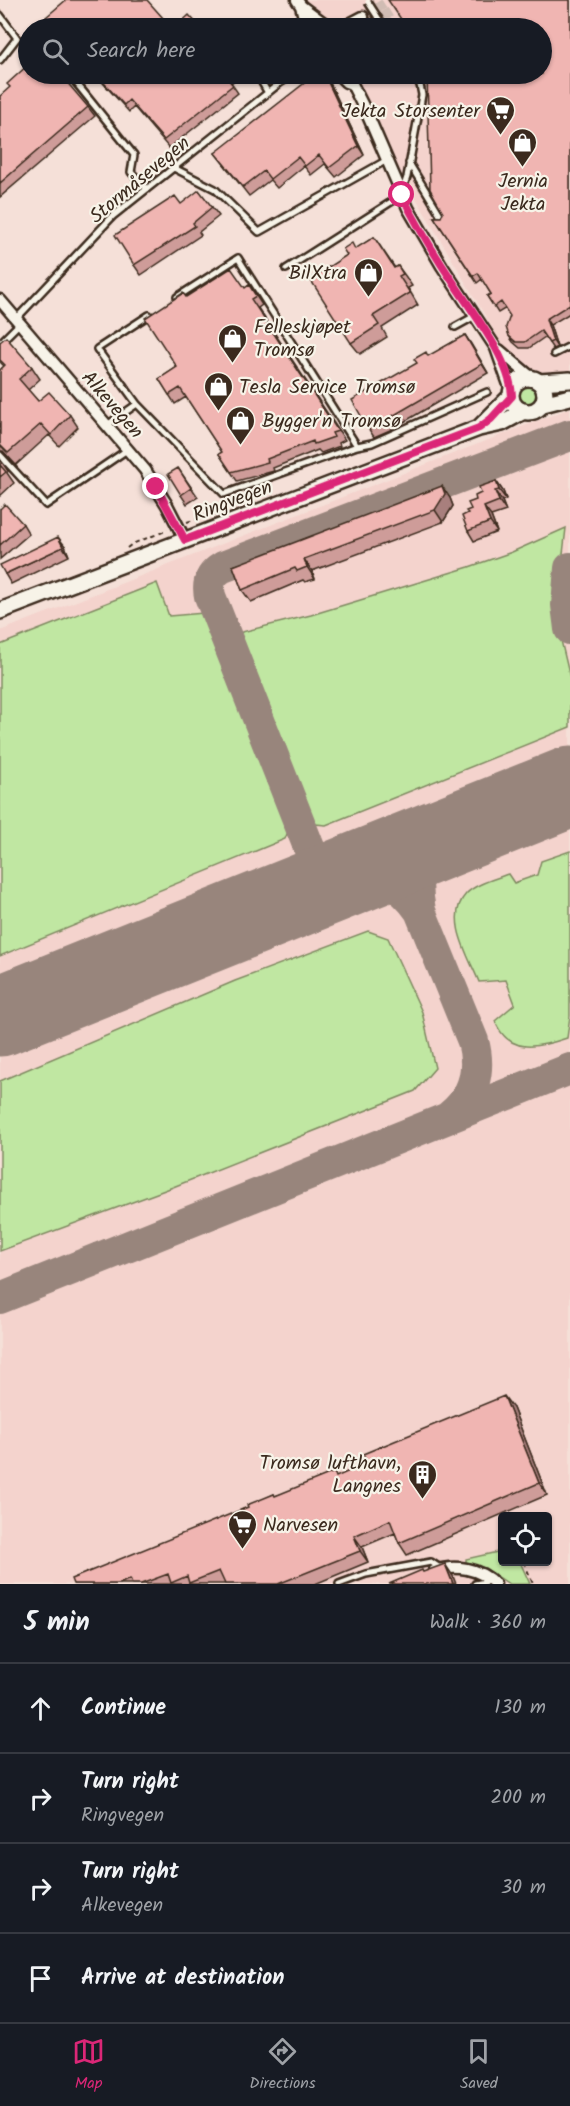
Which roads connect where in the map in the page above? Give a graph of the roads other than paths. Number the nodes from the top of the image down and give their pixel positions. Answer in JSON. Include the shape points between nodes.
{"nodes":[{"id":1,"x":368,"y":1,"type":"edge"},
{"id":2,"x":299,"y":3,"type":"edge"},
{"id":3,"x":0,"y":15,"type":"edge"},
{"id":4,"x":304,"y":18,"type":"edge"},
{"id":5,"x":317,"y":18,"type":"edge"},
{"id":6,"x":379,"y":18,"type":"edge"},
{"id":7,"x":0,"y":60,"type":"edge"},
{"id":8,"x":77,"y":84,"type":"edge"},
{"id":9,"x":263,"y":84,"type":"edge"},
{"id":10,"x":280,"y":84,"type":"edge"},
{"id":11,"x":353,"y":84,"type":"edge"},
{"id":12,"x":419,"y":84,"type":"edge"},
{"id":13,"x":268,"y":93,"type":"junction"},
{"id":14,"x":387,"y":160,"type":"junction"},
{"id":15,"x":409,"y":163,"type":"junction"},
{"id":16,"x":174,"y":168,"type":"junction"},
{"id":17,"x":147,"y":189,"type":"junction"},
{"id":18,"x":402,"y":194,"type":"junction"},
{"id":19,"x":443,"y":219,"type":"edge"},
{"id":20,"x":286,"y":269,"type":"dead end"},
{"id":21,"x":0,"y":300,"type":"edge"},
{"id":22,"x":172,"y":301,"type":"edge"},
{"id":23,"x":153,"y":313,"type":"edge"},
{"id":24,"x":475,"y":316,"type":"junction"},
{"id":25,"x":18,"y":321,"type":"junction"},
{"id":26,"x":455,"y":327,"type":"dead end"},
{"id":27,"x":0,"y":343,"type":"edge"},
{"id":28,"x":570,"y":346,"type":"edge"},
{"id":29,"x":496,"y":348,"type":"junction"},
{"id":30,"x":554,"y":354,"type":"dead end"},
{"id":31,"x":536,"y":380,"type":"junction"},
{"id":32,"x":570,"y":380,"type":"edge"},
{"id":33,"x":487,"y":392,"type":"dead end"},
{"id":34,"x":512,"y":394,"type":"junction"},
{"id":35,"x":570,"y":397,"type":"edge"},
{"id":36,"x":136,"y":404,"type":"junction"},
{"id":37,"x":543,"y":404,"type":"junction"},
{"id":38,"x":524,"y":411,"type":"junction"},
{"id":39,"x":107,"y":424,"type":"junction"},
{"id":40,"x":479,"y":428,"type":"junction"},
{"id":41,"x":357,"y":446,"type":"junction"},
{"id":42,"x":128,"y":449,"type":"junction"},
{"id":43,"x":0,"y":455,"type":"edge"},
{"id":44,"x":185,"y":540,"type":"junction"},
{"id":45,"x":0,"y":611,"type":"edge"},
{"id":46,"x":441,"y":1569,"type":"junction"},
{"id":47,"x":422,"y":1576,"type":"edge"},
{"id":48,"x":493,"y":1582,"type":"edge"},
{"id":49,"x":339,"y":1584,"type":"edge"},
{"id":50,"x":475,"y":1584,"type":"edge"}],
"edges":[{"from":1,"to":6,"type":"lane","bridge":true},
{"from":2,"to":4,"type":"street"},
{"from":2,"to":5,"type":"street"},
{"from":3,"to":7,"type":"lane","via":[[17,38]]},
{"from":8,"to":17,"type":"lane","via":[[134,155],[131,172]]},
{"from":9,"to":13,"type":"lane"},
{"from":10,"to":13,"type":"lane","name":"Stormåsevegen"},
{"from":11,"to":14,"type":"street"},
{"from":12,"to":15,"type":"lane","via":[[422,95]]},
{"from":13,"to":16,"type":"lane","name":"Stormåsevegen"},
{"from":14,"to":16,"type":"lane","via":[[259,232],[215,189]]},
{"from":14,"to":18,"type":"street"},
{"from":15,"to":18,"type":"lane"},
{"from":15,"to":19,"type":"lane"},
{"from":16,"to":17,"type":"lane","name":"Stormåsevegen"},
{"from":17,"to":25,"type":"lane","name":"Stormåsevegen","via":[[98,231]]},
{"from":18,"to":20,"type":"lane"},
{"from":18,"to":24,"type":"street","via":[[417,225]]},
{"from":21,"to":25,"type":"street","name":"Alkevegen"},
{"from":22,"to":41,"type":"lane","via":[[238,258]]},
{"from":23,"to":36,"type":"lane","via":[[97,349]]},
{"from":24,"to":26,"type":"lane"},
{"from":24,"to":29,"type":"street"},
{"from":25,"to":27,"type":"lane","name":"Stormåsevegen"},
{"from":25,"to":39,"type":"street","name":"Alkevegen"},
{"from":28,"to":30,"type":"lane"},
{"from":29,"to":31,"type":"street"},
{"from":29,"to":34,"type":"street"},
{"from":31,"to":32,"type":"street"},
{"from":31,"to":34,"type":"street","via":[[519,381]]},
{"from":31,"to":37,"type":"street","via":[[545,392]]},
{"from":33,"to":41,"type":"lane"},
{"from":34,"to":38,"type":"street","via":[[516,406]]},
{"from":34,"to":40,"type":"street","name":"Ringvegen"},
{"from":35,"to":37,"type":"street"},
{"from":36,"to":39,"type":"lane"},
{"from":36,"to":41,"type":"lane","via":[[224,494]]},
{"from":37,"to":38,"type":"street","via":[[535,411]]},
{"from":38,"to":40,"type":"street","name":"Ringvegen","via":[[502,423]]},
{"from":39,"to":42,"type":"street","name":"Alkevegen"},
{"from":40,"to":44,"type":"street","name":"Ringvegen"},
{"from":42,"to":43,"type":"lane","via":[[46,505]]},
{"from":42,"to":44,"type":"street","name":"Alkevegen","via":[[156,487]]},
{"from":44,"to":45,"type":"street","name":"Ringvegen"},
{"from":46,"to":47,"type":"street"},
{"from":46,"to":48,"type":"street","via":[[455,1566]]},
{"from":46,"to":49,"type":"lane","via":[[430,1562],[366,1574]]},
{"from":48,"to":50,"type":"lane"}]}
